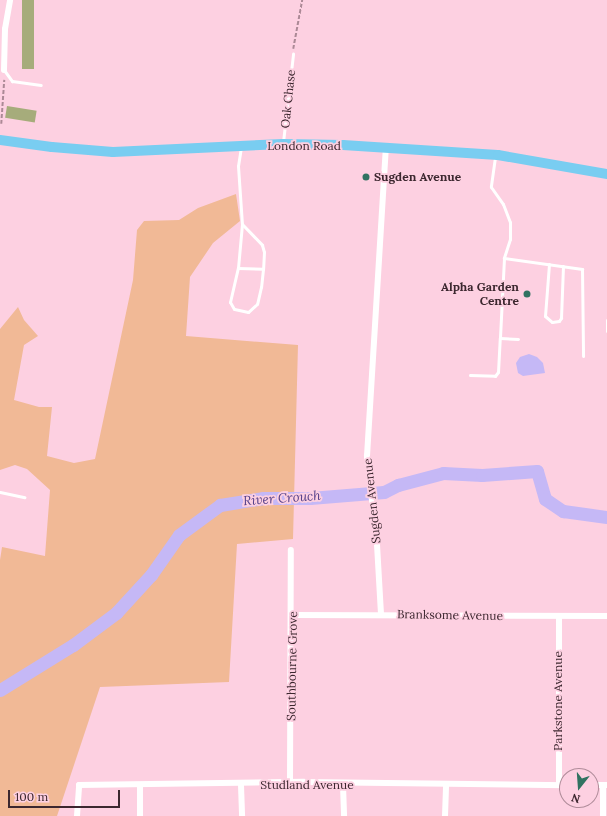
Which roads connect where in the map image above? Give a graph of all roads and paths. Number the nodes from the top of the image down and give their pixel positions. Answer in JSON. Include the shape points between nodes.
{"nodes":[{"id":1,"x":10,"y":0,"type":"edge"},
{"id":2,"x":302,"y":0,"type":"edge"},
{"id":3,"x":3,"y":29,"type":"edge"},
{"id":4,"x":2,"y":54,"type":"edge"},
{"id":5,"x":293,"y":54,"type":"joint"},
{"id":6,"x":4,"y":70,"type":"junction"},
{"id":7,"x":41,"y":85,"type":"dead end"},
{"id":8,"x":1,"y":124,"type":"edge"},
{"id":9,"x":0,"y":140,"type":"edge"},
{"id":10,"x":283,"y":144,"type":"junction"},
{"id":11,"x":241,"y":147,"type":"junction"},
{"id":12,"x":386,"y":148,"type":"junction"},
{"id":13,"x":495,"y":155,"type":"junction"},
{"id":14,"x":607,"y":174,"type":"edge"},
{"id":15,"x":242,"y":224,"type":"junction"},
{"id":16,"x":504,"y":258,"type":"junction"},
{"id":17,"x":549,"y":264,"type":"junction"},
{"id":18,"x":563,"y":266,"type":"junction"},
{"id":19,"x":238,"y":268,"type":"junction"},
{"id":20,"x":263,"y":269,"type":"junction"},
{"id":21,"x":607,"y":320,"type":"edge"},
{"id":22,"x":607,"y":331,"type":"edge"},
{"id":23,"x":500,"y":338,"type":"junction"},
{"id":24,"x":518,"y":339,"type":"dead end"},
{"id":25,"x":583,"y":356,"type":"dead end"},
{"id":26,"x":470,"y":375,"type":"dead end"},
{"id":27,"x":0,"y":492,"type":"edge"},
{"id":28,"x":24,"y":497,"type":"dead end"},
{"id":29,"x":291,"y":550,"type":"dead end"},
{"id":30,"x":381,"y":614,"type":"junction"},
{"id":31,"x":293,"y":615,"type":"junction"},
{"id":32,"x":607,"y":616,"type":"edge"},
{"id":33,"x":559,"y":617,"type":"junction"},
{"id":34,"x":559,"y":768,"type":"edge"},
{"id":35,"x":290,"y":783,"type":"junction"},
{"id":36,"x":140,"y":785,"type":"junction"},
{"id":37,"x":242,"y":785,"type":"junction"},
{"id":38,"x":343,"y":785,"type":"junction"},
{"id":39,"x":559,"y":785,"type":"edge"},
{"id":40,"x":605,"y":785,"type":"edge"},
{"id":41,"x":446,"y":786,"type":"junction"},
{"id":42,"x":76,"y":816,"type":"edge"},
{"id":43,"x":140,"y":816,"type":"edge"},
{"id":44,"x":242,"y":816,"type":"edge"},
{"id":45,"x":344,"y":816,"type":"edge"},
{"id":46,"x":445,"y":816,"type":"edge"},
{"id":47,"x":603,"y":816,"type":"edge"}],
"edges":[{"from":1,"to":3,"type":"street"},
{"from":2,"to":5,"type":"path"},
{"from":3,"to":4,"type":"street"},
{"from":4,"to":6,"type":"street"},
{"from":5,"to":10,"type":"lane","name":"Oak Chase"},
{"from":6,"to":7,"type":"lane","via":[[12,81]]},
{"from":6,"to":8,"type":"path","via":[[1,73],[5,83]]},
{"from":9,"to":11,"type":"main road","name":"London Road","via":[[113,152]]},
{"from":10,"to":11,"type":"main road","name":"London Road"},
{"from":10,"to":12,"type":"main road","name":"London Road"},
{"from":11,"to":15,"type":"lane","via":[[238,166]]},
{"from":12,"to":13,"type":"main road","name":"London Road"},
{"from":12,"to":30,"type":"street","name":"Sugden Avenue","via":[[367,456],[377,544]]},
{"from":13,"to":14,"type":"main road","name":"London Road"},
{"from":13,"to":16,"type":"lane","via":[[491,187],[503,204],[510,222],[510,239]]},
{"from":15,"to":19,"type":"lane"},
{"from":15,"to":20,"type":"lane","via":[[264,248]]},
{"from":16,"to":17,"type":"lane"},
{"from":16,"to":23,"type":"lane"},
{"from":17,"to":18,"type":"lane"},
{"from":17,"to":18,"type":"lane","via":[[545,316],[552,322],[561,318]]},
{"from":18,"to":25,"type":"lane","via":[[582,269]]},
{"from":19,"to":20,"type":"lane"},
{"from":19,"to":20,"type":"lane","via":[[230,302],[234,309],[242,312],[248,312],[257,304]]},
{"from":21,"to":22,"type":"lane"},
{"from":23,"to":24,"type":"lane"},
{"from":23,"to":26,"type":"lane","via":[[498,372],[495,376]]},
{"from":27,"to":28,"type":"lane"},
{"from":29,"to":31,"type":"street","name":"Southbourne Grove"},
{"from":30,"to":31,"type":"street","name":"Branksome Avenue"},
{"from":30,"to":33,"type":"street","name":"Branksome Avenue"},
{"from":31,"to":35,"type":"street","name":"Southbourne Grove"},
{"from":32,"to":33,"type":"street","name":"Branksome Avenue"},
{"from":33,"to":34,"type":"street","name":"Parkstone Avenue"},
{"from":35,"to":37,"type":"street","name":"Studland Avenue"},
{"from":35,"to":38,"type":"street","name":"Studland Avenue"},
{"from":36,"to":37,"type":"street","name":"Studland Avenue"},
{"from":36,"to":42,"type":"street","name":"Studland Avenue","via":[[78,785]]},
{"from":36,"to":43,"type":"street"},
{"from":37,"to":44,"type":"street"},
{"from":38,"to":41,"type":"street","name":"Studland Avenue"},
{"from":38,"to":45,"type":"street"},
{"from":39,"to":41,"type":"street","name":"Studland Avenue"},
{"from":40,"to":47,"type":"street"},
{"from":41,"to":46,"type":"street"}]}
